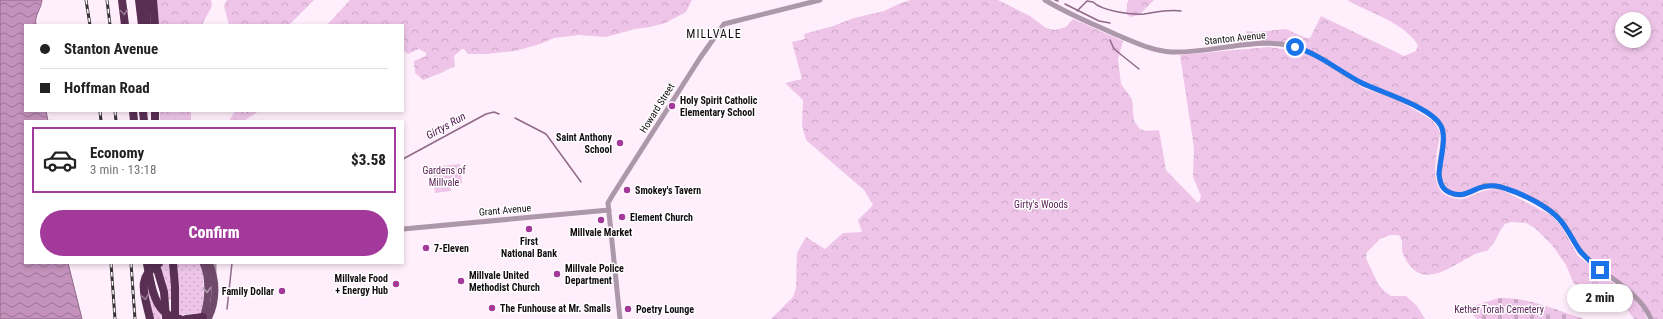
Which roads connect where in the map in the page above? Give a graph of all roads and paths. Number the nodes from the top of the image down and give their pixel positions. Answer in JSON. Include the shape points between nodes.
{"nodes":[{"id":1,"x":122,"y":0,"type":"edge"},
{"id":2,"x":139,"y":0,"type":"edge"},
{"id":3,"x":146,"y":0,"type":"edge"},
{"id":4,"x":153,"y":0,"type":"edge"},
{"id":5,"x":820,"y":0,"type":"edge"},
{"id":6,"x":1045,"y":0,"type":"edge"},
{"id":7,"x":125,"y":24,"type":"edge"},
{"id":8,"x":142,"y":24,"type":"edge"},
{"id":9,"x":148,"y":24,"type":"edge"},
{"id":10,"x":154,"y":24,"type":"edge"},
{"id":11,"x":609,"y":210,"type":"junction"},
{"id":12,"x":404,"y":229,"type":"edge"},
{"id":13,"x":150,"y":264,"type":"edge"},
{"id":14,"x":151,"y":264,"type":"edge"},
{"id":15,"x":157,"y":264,"type":"edge"},
{"id":16,"x":203,"y":264,"type":"edge"},
{"id":17,"x":209,"y":264,"type":"edge"},
{"id":18,"x":214,"y":264,"type":"edge"},
{"id":19,"x":174,"y":267,"type":"edge"},
{"id":20,"x":213,"y":276,"type":"junction"},
{"id":21,"x":170,"y":317,"type":"edge"},
{"id":22,"x":204,"y":318,"type":"edge"},
{"id":23,"x":150,"y":319,"type":"edge"},
{"id":24,"x":180,"y":319,"type":"edge"},
{"id":25,"x":186,"y":319,"type":"edge"},
{"id":26,"x":620,"y":319,"type":"edge"},
{"id":27,"x":1651,"y":319,"type":"edge"}],
"edges":[{"from":1,"to":7,"type":"highway","one_way":true},
{"from":2,"to":8,"type":"highway"},
{"from":3,"to":9,"type":"highway"},
{"from":4,"to":10,"type":"highway"},
{"from":5,"to":11,"type":"street","name":"Howard Street","via":[[724,24],[608,203]]},
{"from":6,"to":27,"type":"street","name":"Stanton Avenue","via":[[1075,17],[1155,50],[1179,52],[1266,43],[1305,50],[1364,84],[1407,102],[1441,125],[1444,136],[1439,174],[1444,190],[1457,196],[1484,186],[1494,186],[1508,189],[1553,212],[1581,252],[1634,294]]},
{"from":11,"to":12,"type":"street","name":"Grant Avenue"},
{"from":11,"to":26,"type":"street"},
{"from":13,"to":24,"type":"highway","bridge":true,"via":[[153,295],[161,309],[170,317]]},
{"from":14,"to":21,"type":"highway","bridge":true,"via":[[158,272]]},
{"from":15,"to":23,"type":"highway","one_way":true,"via":[[146,274],[144,281]]},
{"from":16,"to":22,"type":"main road","one_way":true,"via":[[208,302]]},
{"from":17,"to":20,"type":"main road"},
{"from":18,"to":20,"type":"street"},
{"from":19,"to":21,"type":"highway"},
{"from":20,"to":22,"type":"main road","via":[[215,301],[213,309]]},
{"from":22,"to":25,"type":"highway"}]}
